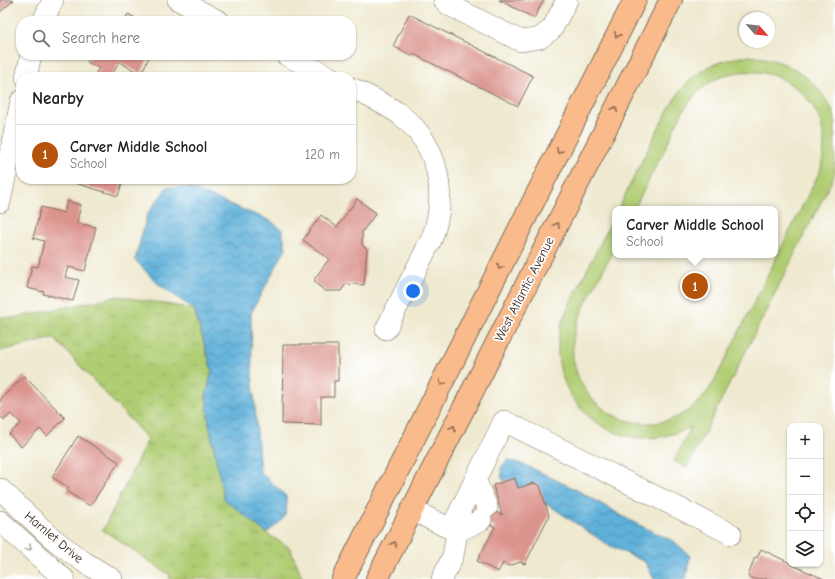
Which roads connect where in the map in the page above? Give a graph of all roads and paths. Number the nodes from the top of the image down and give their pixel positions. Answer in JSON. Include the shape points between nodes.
{"nodes":[{"id":1,"x":53,"y":0,"type":"edge"},
{"id":2,"x":178,"y":0,"type":"edge"},
{"id":3,"x":444,"y":0,"type":"edge"},
{"id":4,"x":567,"y":0,"type":"edge"},
{"id":5,"x":635,"y":0,"type":"edge"},
{"id":6,"x":671,"y":0,"type":"edge"},
{"id":7,"x":45,"y":16,"type":"edge"},
{"id":8,"x":209,"y":16,"type":"edge"},
{"id":9,"x":30,"y":60,"type":"edge"},
{"id":10,"x":296,"y":60,"type":"edge"},
{"id":11,"x":27,"y":72,"type":"edge"},
{"id":12,"x":320,"y":72,"type":"edge"},
{"id":13,"x":356,"y":91,"type":"edge"},
{"id":14,"x":16,"y":125,"type":"edge"},
{"id":15,"x":0,"y":202,"type":"edge"},
{"id":16,"x":386,"y":329,"type":"dead end"},
{"id":17,"x":475,"y":480,"type":"junction"},
{"id":18,"x":0,"y":489,"type":"edge"},
{"id":19,"x":412,"y":510,"type":"junction"},
{"id":20,"x":0,"y":521,"type":"edge"},
{"id":21,"x":454,"y":530,"type":"junction"},
{"id":22,"x":731,"y":534,"type":"dead end"},
{"id":23,"x":64,"y":579,"type":"edge"},
{"id":24,"x":112,"y":579,"type":"edge"},
{"id":25,"x":343,"y":579,"type":"edge"},
{"id":26,"x":377,"y":579,"type":"edge"},
{"id":27,"x":442,"y":579,"type":"edge"}],
"edges":[{"from":1,"to":7,"type":"street"},
{"from":2,"to":8,"type":"street"},
{"from":3,"to":4,"type":"street","via":[[449,5],[522,41],[540,38],[552,29]]},
{"from":5,"to":25,"type":"main road","one_way":true},
{"from":19,"to":6,"type":"main road","name":"West Atlantic Avenue","one_way":true},
{"from":9,"to":11,"type":"street"},
{"from":10,"to":12,"type":"street"},
{"from":13,"to":16,"type":"street","via":[[392,109],[411,125],[426,144],[438,178],[440,203],[436,227]]},
{"from":14,"to":15,"type":"street"},
{"from":17,"to":21,"type":"street"},
{"from":17,"to":21,"type":"street","via":[[484,514]]},
{"from":17,"to":22,"type":"street","via":[[504,421]]},
{"from":18,"to":24,"type":"street","name":"Hamlet Drive","via":[[52,538]]},
{"from":19,"to":21,"type":"street"},
{"from":26,"to":19,"type":"main road","name":"West Atlantic Avenue","one_way":true},
{"from":20,"to":23,"type":"street","name":"Hamlet Drive","one_way":true},
{"from":21,"to":27,"type":"street","via":[[453,556]]}]}
